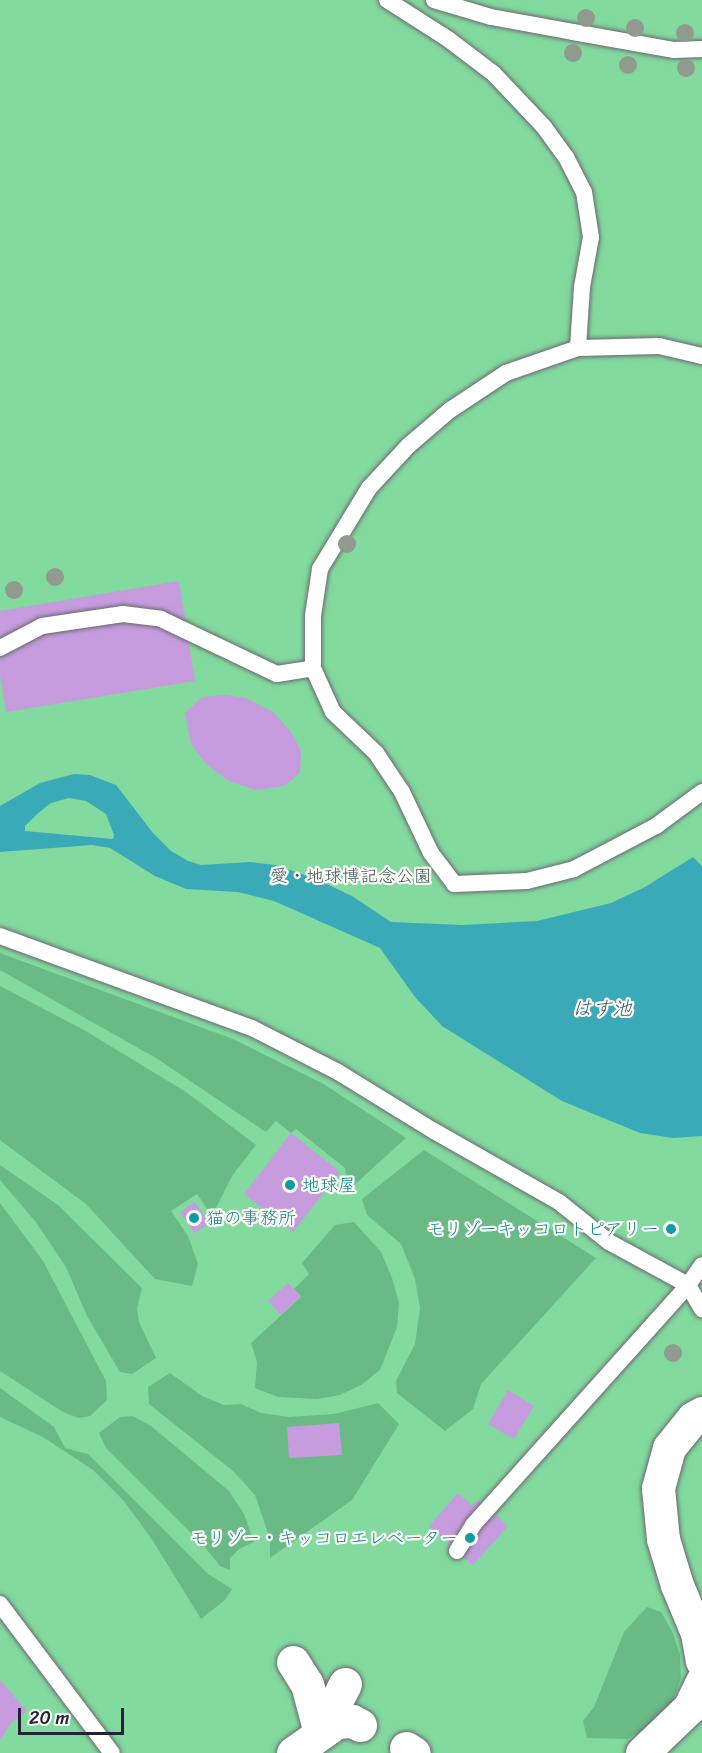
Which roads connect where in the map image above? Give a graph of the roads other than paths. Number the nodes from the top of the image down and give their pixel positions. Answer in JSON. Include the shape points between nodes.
{"nodes":[{"id":1,"x":387,"y":0,"type":"edge"},
{"id":2,"x":434,"y":0,"type":"edge"},
{"id":3,"x":702,"y":49,"type":"edge"},
{"id":4,"x":578,"y":348,"type":"junction"},
{"id":5,"x":702,"y":356,"type":"edge"},
{"id":6,"x":42,"y":626,"type":"junction"},
{"id":7,"x":0,"y":638,"type":"edge"},
{"id":8,"x":0,"y":648,"type":"edge"},
{"id":9,"x":314,"y":668,"type":"junction"},
{"id":10,"x":702,"y":792,"type":"edge"},
{"id":11,"x":0,"y":936,"type":"edge"},
{"id":12,"x":702,"y":1265,"type":"edge"},
{"id":13,"x":688,"y":1285,"type":"junction"},
{"id":14,"x":702,"y":1309,"type":"edge"},
{"id":15,"x":702,"y":1413,"type":"edge"},
{"id":16,"x":457,"y":1551,"type":"dead end"},
{"id":17,"x":0,"y":1604,"type":"edge"},
{"id":18,"x":702,"y":1661,"type":"edge"},
{"id":19,"x":293,"y":1662,"type":"dead end"},
{"id":20,"x":702,"y":1681,"type":"edge"},
{"id":21,"x":345,"y":1684,"type":"dead end"},
{"id":22,"x":360,"y":1725,"type":"dead end"},
{"id":23,"x":320,"y":1733,"type":"junction"},
{"id":24,"x":112,"y":1753,"type":"edge"},
{"id":25,"x":293,"y":1753,"type":"edge"},
{"id":26,"x":642,"y":1753,"type":"edge"}],
"edges":[{"from":1,"to":4,"type":"lane","via":[[493,73],[544,127],[566,157],[584,192],[591,237],[582,287]]},
{"from":2,"to":3,"type":"lane","via":[[491,17],[674,50]]},
{"from":4,"to":5,"type":"lane","via":[[659,346]]},
{"from":4,"to":9,"type":"lane","via":[[506,373],[450,410],[409,445],[369,488],[320,569],[313,616]]},
{"from":6,"to":7,"type":"lane"},
{"from":6,"to":8,"type":"lane"},
{"from":6,"to":9,"type":"lane","via":[[123,614],[161,619],[277,674]]},
{"from":9,"to":10,"type":"lane","via":[[333,712],[376,753],[402,792],[431,854],[454,884],[527,881],[574,869],[656,826]]},
{"from":11,"to":13,"type":"lane","via":[[252,1028],[328,1067],[559,1202],[609,1242]]},
{"from":12,"to":13,"type":"lane"},
{"from":13,"to":14,"type":"lane"},
{"from":13,"to":16,"type":"lane","via":[[473,1525]]},
{"from":15,"to":18,"type":"street","via":[[693,1418],[669,1448],[658,1488],[663,1539],[697,1633]]},
{"from":17,"to":24,"type":"lane"},
{"from":19,"to":23,"type":"street","via":[[308,1684]]},
{"from":20,"to":26,"type":"street","via":[[688,1708]]},
{"from":21,"to":23,"type":"street"},
{"from":22,"to":23,"type":"street","via":[[337,1722]]},
{"from":23,"to":25,"type":"street"}]}
